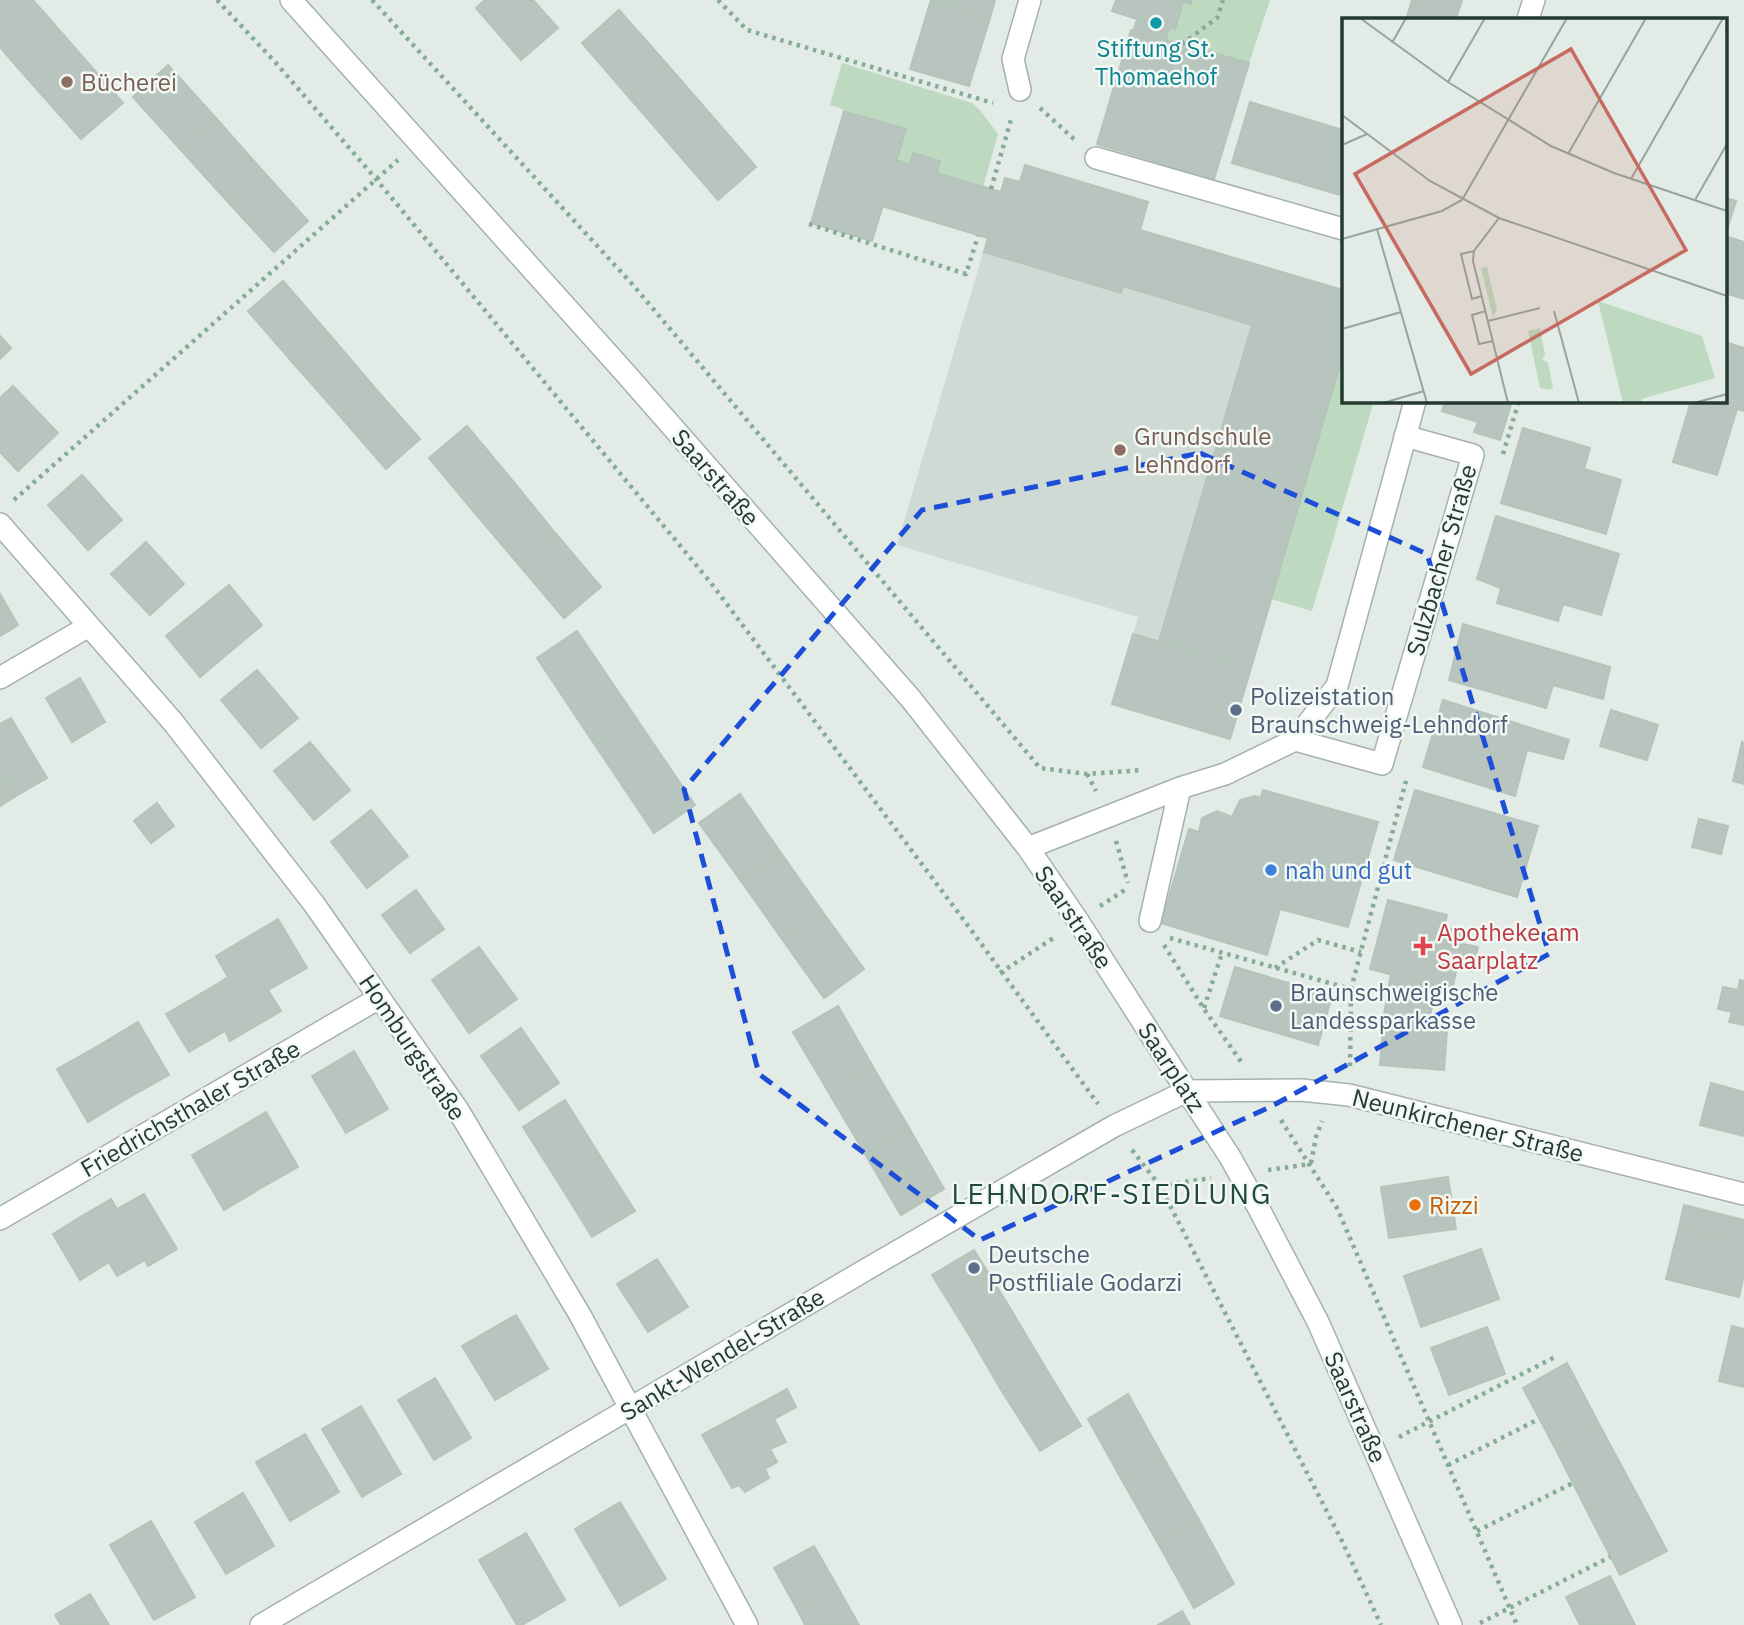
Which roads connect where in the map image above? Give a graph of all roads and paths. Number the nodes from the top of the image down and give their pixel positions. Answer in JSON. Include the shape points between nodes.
{"nodes":[{"id":1,"x":217,"y":0,"type":"edge"},
{"id":2,"x":291,"y":0,"type":"edge"},
{"id":3,"x":372,"y":0,"type":"edge"},
{"id":4,"x":718,"y":0,"type":"edge"},
{"id":5,"x":1030,"y":0,"type":"edge"},
{"id":6,"x":1223,"y":0,"type":"edge"},
{"id":7,"x":1534,"y":0,"type":"edge"},
{"id":8,"x":1528,"y":18,"type":"edge"},
{"id":9,"x":1182,"y":44,"type":"dead end"},
{"id":10,"x":1017,"y":100,"type":"junction"},
{"id":11,"x":1096,"y":158,"type":"joint"},
{"id":12,"x":376,"y":180,"type":"junction"},
{"id":13,"x":991,"y":189,"type":"dead end"},
{"id":14,"x":809,"y":225,"type":"dead end"},
{"id":15,"x":1342,"y":229,"type":"edge"},
{"id":16,"x":978,"y":236,"type":"dead end"},
{"id":17,"x":1415,"y":402,"type":"edge"},
{"id":18,"x":1405,"y":436,"type":"junction"},
{"id":19,"x":10,"y":503,"type":"dead end"},
{"id":20,"x":0,"y":524,"type":"edge"},
{"id":21,"x":89,"y":626,"type":"junction"},
{"id":22,"x":0,"y":678,"type":"edge"},
{"id":23,"x":1295,"y":740,"type":"junction"},
{"id":24,"x":1382,"y":764,"type":"junction"},
{"id":25,"x":1180,"y":788,"type":"junction"},
{"id":26,"x":1109,"y":816,"type":"junction"},
{"id":27,"x":1028,"y":848,"type":"junction"},
{"id":28,"x":1154,"y":927,"type":"junction"},
{"id":29,"x":1361,"y":952,"type":"junction"},
{"id":30,"x":1223,"y":953,"type":"junction"},
{"id":31,"x":1275,"y":968,"type":"junction"},
{"id":32,"x":1114,"y":977,"type":"joint"},
{"id":33,"x":1351,"y":989,"type":"junction"},
{"id":34,"x":379,"y":998,"type":"junction"},
{"id":35,"x":1204,"y":1009,"type":"junction"},
{"id":36,"x":1261,"y":1090,"type":"junction"},
{"id":37,"x":1188,"y":1091,"type":"junction"},
{"id":38,"x":1349,"y":1095,"type":"junction"},
{"id":39,"x":1114,"y":1126,"type":"junction"},
{"id":40,"x":1230,"y":1157,"type":"joint"},
{"id":41,"x":1311,"y":1164,"type":"junction"},
{"id":42,"x":1744,"y":1194,"type":"edge"},
{"id":43,"x":0,"y":1219,"type":"edge"},
{"id":44,"x":1557,"y":1356,"type":"dead end"},
{"id":45,"x":629,"y":1409,"type":"junction"},
{"id":46,"x":1539,"y":1419,"type":"dead end"},
{"id":47,"x":1429,"y":1421,"type":"junction"},
{"id":48,"x":1375,"y":1449,"type":"junction"},
{"id":49,"x":1448,"y":1465,"type":"junction"},
{"id":50,"x":1573,"y":1483,"type":"dead end"},
{"id":51,"x":1477,"y":1531,"type":"junction"},
{"id":52,"x":1610,"y":1557,"type":"dead end"},
{"id":53,"x":1510,"y":1609,"type":"junction"},
{"id":54,"x":261,"y":1625,"type":"edge"},
{"id":55,"x":747,"y":1625,"type":"edge"},
{"id":56,"x":1381,"y":1625,"type":"edge"},
{"id":57,"x":1451,"y":1625,"type":"edge"},
{"id":58,"x":1477,"y":1625,"type":"edge"},
{"id":59,"x":1517,"y":1625,"type":"edge"}],
"edges":[{"from":1,"to":12,"type":"path"},
{"from":2,"to":27,"type":"street","name":"Saarstraße","via":[[911,699]]},
{"from":3,"to":26,"type":"path","via":[[633,285],[1040,768],[1087,774]]},
{"from":4,"to":10,"type":"path","via":[[747,30]]},
{"from":5,"to":10,"type":"street","via":[[1013,58]]},
{"from":6,"to":9,"type":"path","via":[[1217,18]]},
{"from":7,"to":8,"type":"street"},
{"from":10,"to":11,"type":"path"},
{"from":10,"to":13,"type":"path"},
{"from":11,"to":15,"type":"street"},
{"from":12,"to":19,"type":"path"},
{"from":12,"to":39,"type":"path","via":[[711,583]]},
{"from":14,"to":16,"type":"path","via":[[966,274]]},
{"from":17,"to":18,"type":"street"},
{"from":18,"to":23,"type":"street","via":[[1337,686]]},
{"from":18,"to":24,"type":"street","name":"Sulzbacher Straße","via":[[1473,455]]},
{"from":20,"to":21,"type":"street","name":"Homburgstraße"},
{"from":21,"to":22,"type":"street"},
{"from":21,"to":34,"type":"street","name":"Homburgstraße","via":[[173,722],[314,904]]},
{"from":23,"to":24,"type":"street"},
{"from":23,"to":25,"type":"street","via":[[1225,774]]},
{"from":24,"to":29,"type":"path","via":[[1408,777]]},
{"from":25,"to":26,"type":"street"},
{"from":25,"to":28,"type":"street"},
{"from":26,"to":27,"type":"street"},
{"from":26,"to":28,"type":"path","via":[[1129,887]]},
{"from":27,"to":32,"type":"street","name":"Saarstraße"},
{"from":28,"to":30,"type":"path"},
{"from":28,"to":35,"type":"path"},
{"from":29,"to":31,"type":"path","via":[[1318,940]]},
{"from":29,"to":33,"type":"path"},
{"from":30,"to":31,"type":"path"},
{"from":30,"to":35,"type":"path"},
{"from":31,"to":33,"type":"path"},
{"from":32,"to":37,"type":"street","name":"Saarplatz"},
{"from":33,"to":38,"type":"path"},
{"from":34,"to":43,"type":"street","name":"Friedrichsthaler Straße"},
{"from":34,"to":45,"type":"street","name":"Homburgstraße","via":[[458,1110],[580,1315]]},
{"from":35,"to":36,"type":"path"},
{"from":36,"to":37,"type":"street","name":"Neunkirchener Straße"},
{"from":36,"to":38,"type":"street","name":"Neunkirchener Straße"},
{"from":36,"to":41,"type":"path"},
{"from":37,"to":39,"type":"street","name":"Sankt-Wendel-Straße"},
{"from":37,"to":40,"type":"street","name":"Saarplatz"},
{"from":38,"to":41,"type":"path","via":[[1348,1110],[1322,1121]]},
{"from":38,"to":42,"type":"street","name":"Neunkirchener Straße"},
{"from":39,"to":45,"type":"street","name":"Sankt-Wendel-Straße"},
{"from":39,"to":56,"type":"path","via":[[1160,1186]]},
{"from":40,"to":48,"type":"street","name":"Saarstraße","via":[[1318,1322]]},
{"from":41,"to":47,"type":"path","via":[[1338,1208]]},
{"from":44,"to":47,"type":"path"},
{"from":45,"to":54,"type":"street","name":"Sankt-Wendel-Straße"},
{"from":45,"to":55,"type":"street","name":"Homburgstraße"},
{"from":46,"to":49,"type":"path"},
{"from":47,"to":48,"type":"path"},
{"from":47,"to":49,"type":"path"},
{"from":48,"to":57,"type":"street","name":"Saarstraße"},
{"from":49,"to":51,"type":"path"},
{"from":50,"to":51,"type":"path"},
{"from":51,"to":53,"type":"path"},
{"from":52,"to":53,"type":"path"},
{"from":53,"to":58,"type":"path"},
{"from":53,"to":59,"type":"path"}]}
